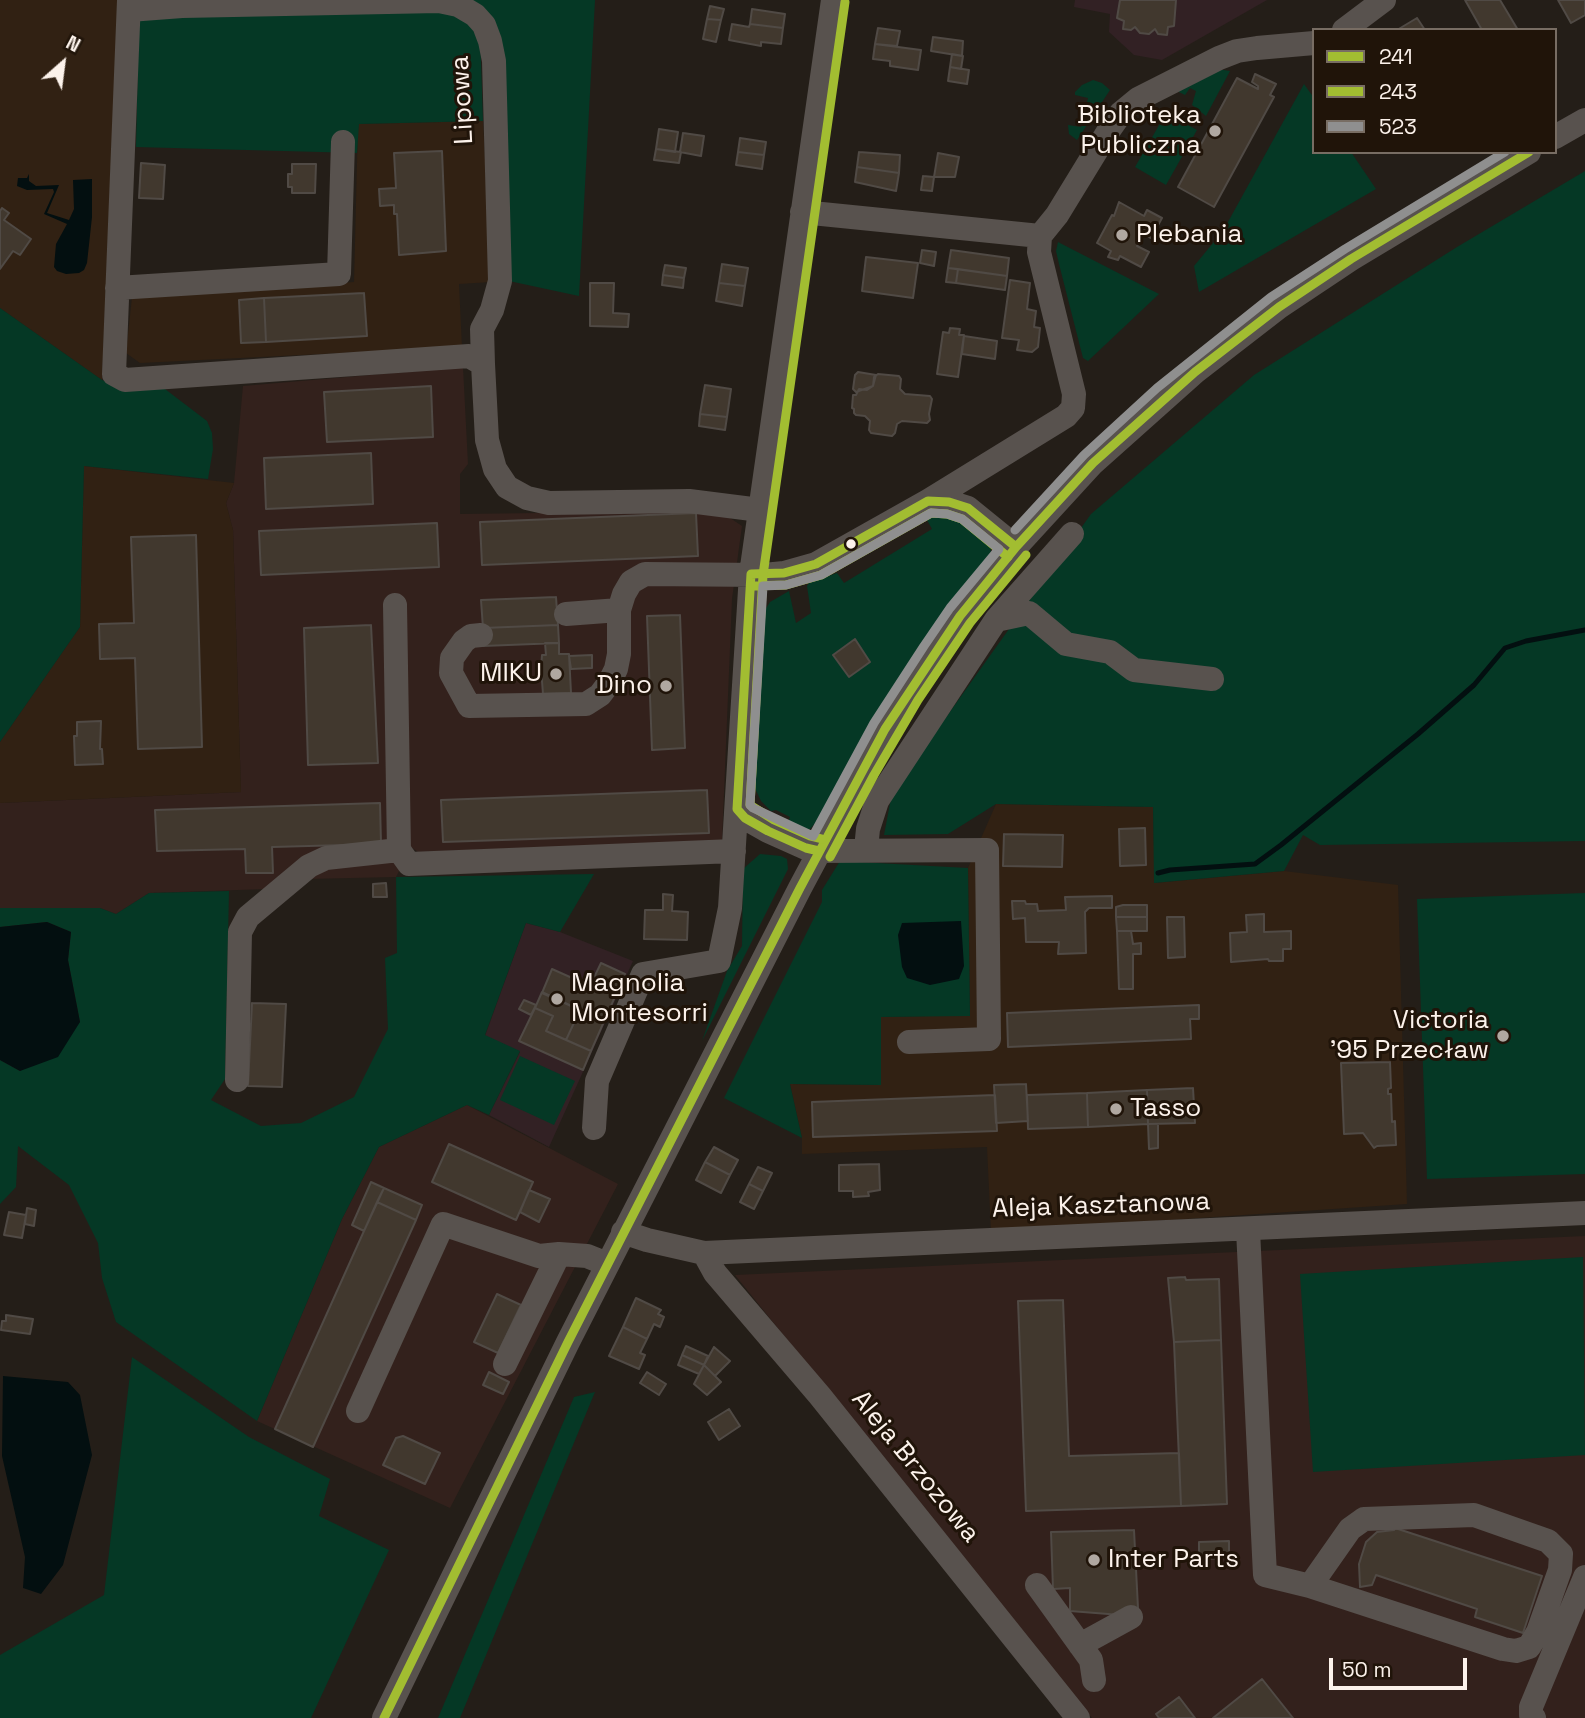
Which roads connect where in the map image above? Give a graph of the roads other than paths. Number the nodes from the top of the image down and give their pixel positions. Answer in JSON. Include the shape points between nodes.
{"nodes":[{"id":1,"x":833,"y":0,"type":"edge"},
{"id":2,"x":1384,"y":0,"type":"edge"},
{"id":3,"x":129,"y":5,"type":"edge"},
{"id":4,"x":1347,"y":28,"type":"edge"},
{"id":5,"x":1312,"y":43,"type":"edge"},
{"id":6,"x":1585,"y":120,"type":"edge"},
{"id":7,"x":1557,"y":136,"type":"edge"},
{"id":8,"x":343,"y":142,"type":"dead end"},
{"id":9,"x":1526,"y":154,"type":"edge"},
{"id":10,"x":802,"y":212,"type":"junction"},
{"id":11,"x":1040,"y":236,"type":"junction"},
{"id":12,"x":117,"y":288,"type":"junction"},
{"id":13,"x":483,"y":364,"type":"junction"},
{"id":14,"x":928,"y":500,"type":"junction"},
{"id":15,"x":760,"y":510,"type":"junction"},
{"id":16,"x":1072,"y":534,"type":"dead end"},
{"id":17,"x":1016,"y":547,"type":"junction"},
{"id":18,"x":751,"y":574,"type":"junction"},
{"id":19,"x":395,"y":606,"type":"dead end"},
{"id":20,"x":619,"y":610,"type":"junction"},
{"id":21,"x":566,"y":614,"type":"dead end"},
{"id":22,"x":996,"y":620,"type":"junction"},
{"id":23,"x":481,"y":635,"type":"dead end"},
{"id":24,"x":1212,"y":680,"type":"dead end"},
{"id":25,"x":737,"y":809,"type":"junction"},
{"id":26,"x":866,"y":849,"type":"junction"},
{"id":27,"x":400,"y":850,"type":"junction"},
{"id":28,"x":734,"y":851,"type":"junction"},
{"id":29,"x":819,"y":851,"type":"junction"},
{"id":30,"x":909,"y":1042,"type":"dead end"},
{"id":31,"x":237,"y":1080,"type":"dead end"},
{"id":32,"x":594,"y":1128,"type":"dead end"},
{"id":33,"x":1585,"y":1213,"type":"edge"},
{"id":34,"x":1248,"y":1230,"type":"junction"},
{"id":35,"x":623,"y":1232,"type":"junction"},
{"id":36,"x":559,"y":1254,"type":"junction"},
{"id":37,"x":704,"y":1254,"type":"junction"},
{"id":38,"x":607,"y":1264,"type":"junction"},
{"id":39,"x":505,"y":1364,"type":"dead end"},
{"id":40,"x":358,"y":1411,"type":"dead end"},
{"id":41,"x":1585,"y":1577,"type":"edge"},
{"id":42,"x":1037,"y":1584,"type":"dead end"},
{"id":43,"x":1310,"y":1586,"type":"junction"},
{"id":44,"x":1131,"y":1618,"type":"dead end"},
{"id":45,"x":1080,"y":1645,"type":"junction"},
{"id":46,"x":1094,"y":1680,"type":"dead end"},
{"id":47,"x":384,"y":1718,"type":"edge"},
{"id":48,"x":1078,"y":1718,"type":"edge"},
{"id":49,"x":1534,"y":1718,"type":"edge"}],
"edges":[{"from":1,"to":10,"type":"street"},
{"from":2,"to":4,"type":"street"},
{"from":3,"to":12,"type":"street","name":"Lipowa"},
{"from":3,"to":13,"type":"street","name":"Lipowa","via":[[439,1],[475,15],[484,25],[494,61],[500,281],[482,329]]},
{"from":5,"to":11,"type":"street","via":[[1237,51],[1138,99],[1121,113]]},
{"from":6,"to":7,"type":"street"},
{"from":8,"to":12,"type":"street","via":[[339,274]]},
{"from":9,"to":17,"type":"street","via":[[1351,259],[1247,330],[1093,463]]},
{"from":10,"to":11,"type":"street"},
{"from":10,"to":15,"type":"street"},
{"from":11,"to":14,"type":"street","via":[[1039,251],[1071,377],[1073,408],[1057,423]]},
{"from":12,"to":13,"type":"street","name":"Lipowa","via":[[114,374],[125,380],[438,357],[470,356]]},
{"from":13,"to":15,"type":"street","name":"Lipowa","via":[[487,440],[495,469],[508,487],[527,498],[549,503],[689,501]]},
{"from":14,"to":17,"type":"street","via":[[957,504]]},
{"from":14,"to":18,"type":"street","via":[[816,564],[784,573]]},
{"from":15,"to":18,"type":"street"},
{"from":16,"to":22,"type":"street"},
{"from":17,"to":29,"type":"street","via":[[960,616],[915,683]]},
{"from":18,"to":20,"type":"street","via":[[645,574],[631,582]]},
{"from":18,"to":25,"type":"street"},
{"from":19,"to":27,"type":"street"},
{"from":20,"to":21,"type":"street"},
{"from":20,"to":23,"type":"street","via":[[615,669],[600,695],[586,704],[470,706],[451,673],[452,658],[464,640]]},
{"from":22,"to":24,"type":"street","via":[[1030,613],[1066,643],[1110,652],[1134,670]]},
{"from":22,"to":26,"type":"street","via":[[877,801]]},
{"from":25,"to":28,"type":"street"},
{"from":25,"to":29,"type":"street","via":[[768,831]]},
{"from":26,"to":29,"type":"street"},
{"from":26,"to":30,"type":"street","via":[[987,850],[989,1039]]},
{"from":27,"to":28,"type":"street","via":[[408,864]]},
{"from":27,"to":31,"type":"street","via":[[326,858],[309,866],[248,917],[240,932]]},
{"from":28,"to":32,"type":"street","via":[[730,908],[719,961],[643,974],[597,1081]]},
{"from":29,"to":35,"type":"street"},
{"from":33,"to":34,"type":"street","name":"Aleja Kasztanowa"},
{"from":34,"to":37,"type":"street","name":"Aleja Kasztanowa"},
{"from":34,"to":43,"type":"street","via":[[1265,1575]]},
{"from":35,"to":37,"type":"street","name":"Aleja Kasztanowa"},
{"from":35,"to":38,"type":"street"},
{"from":36,"to":38,"type":"street","via":[[587,1256]]},
{"from":36,"to":39,"type":"street"},
{"from":36,"to":40,"type":"street","via":[[539,1256],[443,1224]]},
{"from":37,"to":48,"type":"street","name":"Aleja Brzozowa"},
{"from":38,"to":47,"type":"street"},
{"from":41,"to":49,"type":"street","via":[[1531,1707]]},
{"from":42,"to":45,"type":"street"},
{"from":43,"to":43,"type":"street","via":[[1516,1651],[1529,1647],[1538,1632],[1560,1570],[1561,1554],[1548,1541],[1474,1515],[1364,1519],[1350,1529]]},
{"from":44,"to":45,"type":"street"},
{"from":45,"to":46,"type":"street","via":[[1091,1660]]}]}
